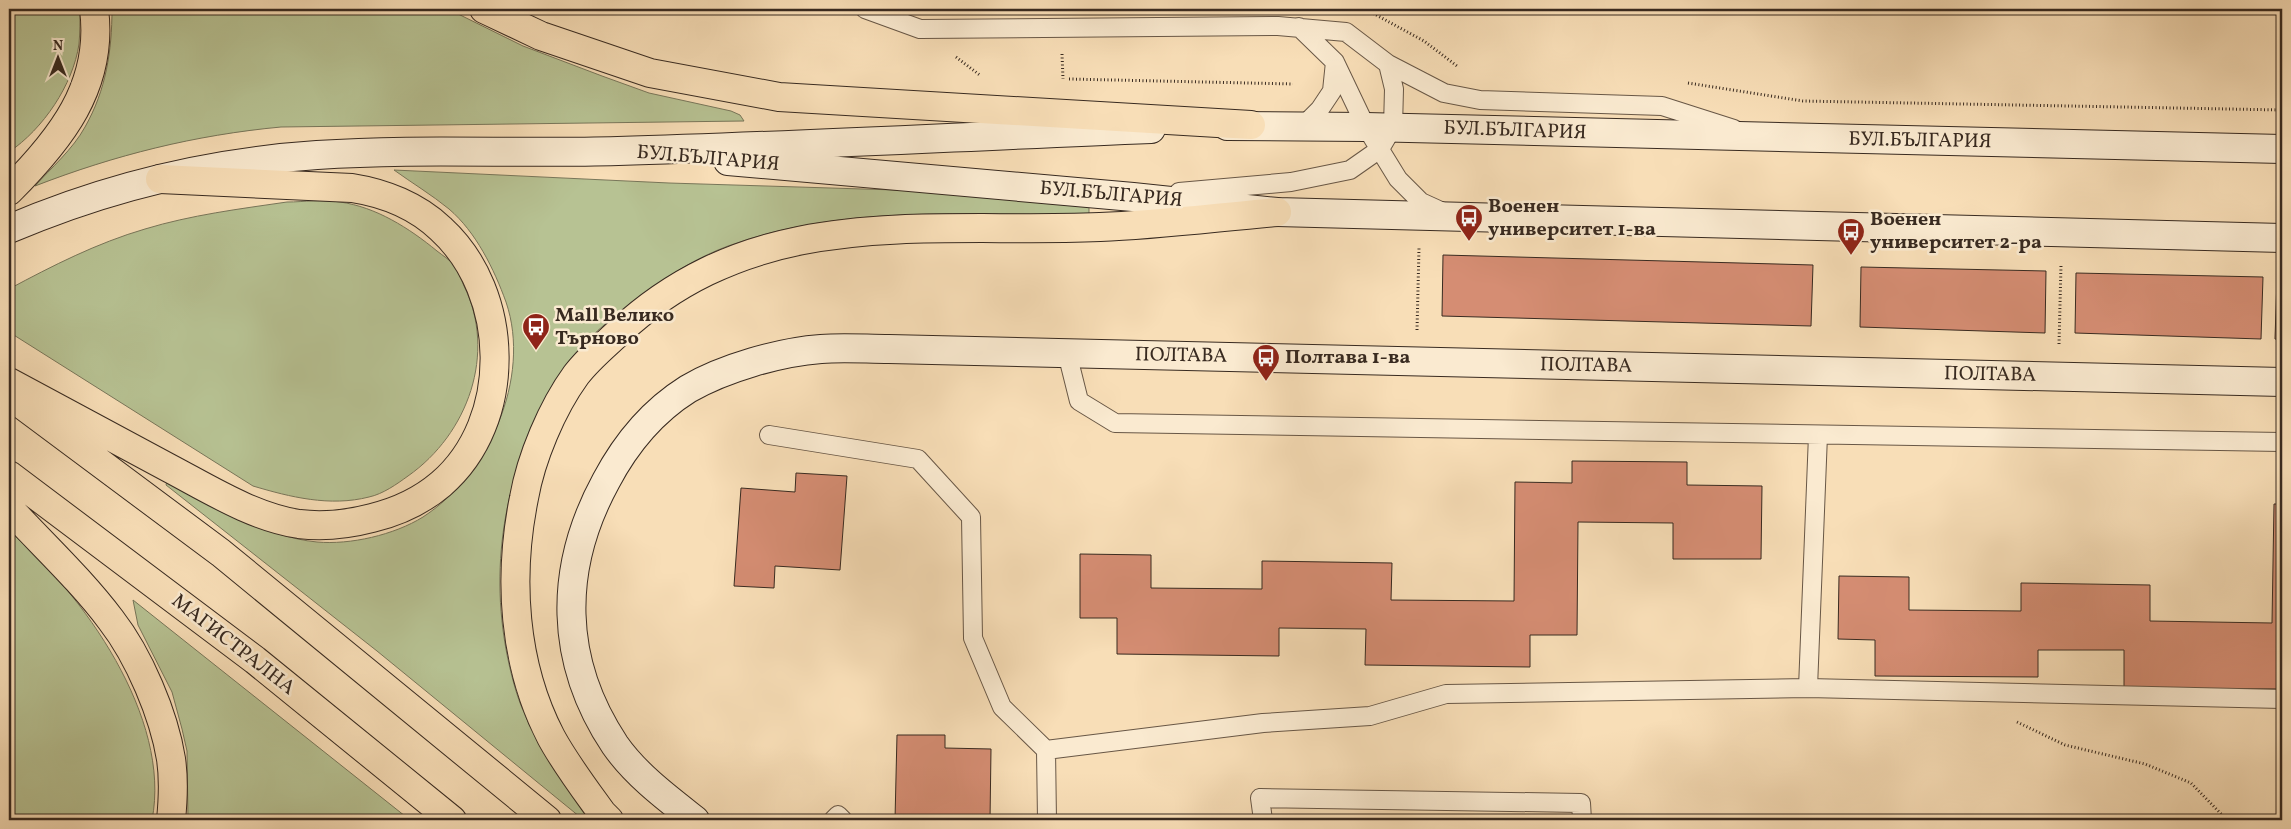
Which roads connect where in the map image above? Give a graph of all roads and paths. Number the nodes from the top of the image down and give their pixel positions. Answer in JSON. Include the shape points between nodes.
{"nodes":[{"id":1,"x":94,"y":9,"type":"edge"},
{"id":2,"x":484,"y":9,"type":"edge"},
{"id":3,"x":865,"y":9,"type":"edge"},
{"id":4,"x":1364,"y":9,"type":"edge"},
{"id":5,"x":1299,"y":28,"type":"junction"},
{"id":6,"x":920,"y":29,"type":"junction"},
{"id":7,"x":1335,"y":62,"type":"junction"},
{"id":8,"x":1388,"y":64,"type":"junction"},
{"id":9,"x":1460,"y":68,"type":"dead end"},
{"id":10,"x":982,"y":77,"type":"dead end"},
{"id":11,"x":1054,"y":78,"type":"dead end"},
{"id":12,"x":1684,"y":83,"type":"dead end"},
{"id":13,"x":1293,"y":84,"type":"dead end"},
{"id":14,"x":2282,"y":110,"type":"edge"},
{"id":15,"x":1251,"y":125,"type":"junction"},
{"id":16,"x":1303,"y":126,"type":"junction"},
{"id":17,"x":1380,"y":134,"type":"junction"},
{"id":18,"x":1760,"y":137,"type":"junction"},
{"id":19,"x":2282,"y":149,"type":"edge"},
{"id":20,"x":617,"y":151,"type":"junction"},
{"id":21,"x":160,"y":179,"type":"junction"},
{"id":22,"x":9,"y":191,"type":"edge"},
{"id":23,"x":1134,"y":197,"type":"junction"},
{"id":24,"x":1276,"y":212,"type":"junction"},
{"id":25,"x":1420,"y":215,"type":"junction"},
{"id":26,"x":1450,"y":216,"type":"junction"},
{"id":27,"x":9,"y":229,"type":"edge"},
{"id":28,"x":2062,"y":233,"type":"junction"},
{"id":29,"x":2282,"y":238,"type":"edge"},
{"id":30,"x":1067,"y":353,"type":"junction"},
{"id":31,"x":1416,"y":362,"type":"junction"},
{"id":32,"x":2058,"y":377,"type":"junction"},
{"id":33,"x":9,"y":382,"type":"edge"},
{"id":34,"x":2282,"y":382,"type":"edge"},
{"id":35,"x":9,"y":395,"type":"edge"},
{"id":36,"x":769,"y":435,"type":"dead end"},
{"id":37,"x":1818,"y":435,"type":"junction"},
{"id":38,"x":2282,"y":442,"type":"edge"},
{"id":39,"x":9,"y":475,"type":"edge"},
{"id":40,"x":9,"y":508,"type":"edge"},
{"id":41,"x":1808,"y":688,"type":"junction"},
{"id":42,"x":2002,"y":692,"type":"junction"},
{"id":43,"x":2282,"y":699,"type":"edge"},
{"id":44,"x":1046,"y":750,"type":"junction"},
{"id":45,"x":171,"y":820,"type":"edge"},
{"id":46,"x":452,"y":820,"type":"edge"},
{"id":47,"x":547,"y":820,"type":"edge"},
{"id":48,"x":609,"y":820,"type":"edge"},
{"id":49,"x":695,"y":820,"type":"edge"},
{"id":50,"x":833,"y":820,"type":"edge"},
{"id":51,"x":843,"y":820,"type":"edge"},
{"id":52,"x":1047,"y":820,"type":"edge"},
{"id":53,"x":1263,"y":820,"type":"edge"},
{"id":54,"x":1582,"y":820,"type":"edge"},
{"id":55,"x":2227,"y":820,"type":"edge"}],
"edges":[{"from":1,"to":22,"type":"main road","via":[[93,55],[83,92],[51,148]]},
{"from":2,"to":15,"type":"main road","via":[[541,36],[650,73],[778,97]]},
{"from":3,"to":6,"type":"lane"},
{"from":4,"to":9,"type":"path","via":[[1424,41]]},
{"from":5,"to":6,"type":"lane"},
{"from":5,"to":7,"type":"lane"},
{"from":5,"to":8,"type":"lane","via":[[1346,32]]},
{"from":6,"to":10,"type":"path"},
{"from":7,"to":16,"type":"lane","via":[[1332,91]]},
{"from":7,"to":17,"type":"lane"},
{"from":8,"to":17,"type":"lane","via":[[1394,89]]},
{"from":8,"to":18,"type":"lane","via":[[1444,92],[1480,100],[1662,106]]},
{"from":11,"to":13,"type":"path"},
{"from":12,"to":14,"type":"path","via":[[1803,101]]},
{"from":15,"to":16,"type":"main road","name":"БУЛ.БЪЛГАРИЯ"},
{"from":15,"to":20,"type":"main road","name":"БУЛ.БЪЛГАРИЯ"},
{"from":16,"to":17,"type":"main road","name":"БУЛ.БЪЛГАРИЯ"},
{"from":17,"to":18,"type":"main road","name":"БУЛ.БЪЛГАРИЯ"},
{"from":17,"to":23,"type":"lane","via":[[1350,170],[1291,182]]},
{"from":17,"to":26,"type":"lane","via":[[1398,179],[1421,202]]},
{"from":18,"to":19,"type":"main road","name":"БУЛ.БЪЛГАРИЯ"},
{"from":20,"to":21,"type":"main road","via":[[315,155],[212,168]]},
{"from":20,"to":23,"type":"main road","name":"БУЛ.БЪЛГАРИЯ"},
{"from":21,"to":27,"type":"main road","via":[[63,206]]},
{"from":21,"to":33,"type":"main road","via":[[372,191],[397,200],[441,229],[472,268],[481,288],[495,354],[495,379],[490,401],[473,444],[458,466],[426,496],[385,515],[328,525],[299,524],[266,515],[216,493]]},
{"from":23,"to":24,"type":"main road","name":"БУЛ.БЪЛГАРИЯ"},
{"from":24,"to":25,"type":"main road","name":"БУЛ.БЪЛГАРИЯ"},
{"from":24,"to":48,"type":"main road","via":[[1101,227],[886,229],[830,235],[794,241],[728,260],[697,275],[643,310],[597,352],[560,400],[527,481],[518,534],[518,618],[528,682],[552,738]]},
{"from":25,"to":26,"type":"main road","name":"БУЛ.БЪЛГАРИЯ"},
{"from":25,"to":31,"type":"path"},
{"from":26,"to":28,"type":"main road","name":"БУЛ.БЪЛГАРИЯ"},
{"from":28,"to":29,"type":"main road","name":"БУЛ.БЪЛГАРИЯ"},
{"from":28,"to":32,"type":"path"},
{"from":30,"to":31,"type":"main road","name":"ПОЛТАВА"},
{"from":30,"to":37,"type":"lane","via":[[1079,401],[1115,423]]},
{"from":30,"to":49,"type":"main road","name":"ПОЛТАВА","via":[[822,348],[792,353],[717,376],[688,389],[662,409],[625,449],[584,526],[572,575],[572,626],[583,677],[616,747],[653,786]]},
{"from":31,"to":32,"type":"main road","name":"ПОЛТАВА"},
{"from":32,"to":34,"type":"main road","name":"ПОЛТАВА"},
{"from":35,"to":47,"type":"main road","via":[[221,553]]},
{"from":36,"to":44,"type":"lane","via":[[918,459],[971,516],[973,638],[1002,707]]},
{"from":37,"to":38,"type":"lane"},
{"from":37,"to":41,"type":"lane"},
{"from":39,"to":46,"type":"main road","name":"МАГИСТРАЛНА","via":[[255,660]]},
{"from":40,"to":45,"type":"main road","via":[[88,592],[128,646],[156,706],[171,759]]},
{"from":41,"to":42,"type":"lane"},
{"from":41,"to":44,"type":"lane","via":[[1446,694],[1370,716],[1263,723]]},
{"from":42,"to":43,"type":"lane"},
{"from":42,"to":55,"type":"path","via":[[2018,723],[2064,745],[2145,764],[2191,783]]},
{"from":44,"to":52,"type":"lane"},
{"from":50,"to":51,"type":"lane","via":[[838,815]]},
{"from":53,"to":54,"type":"lane","via":[[1260,798],[1581,803]]}]}
